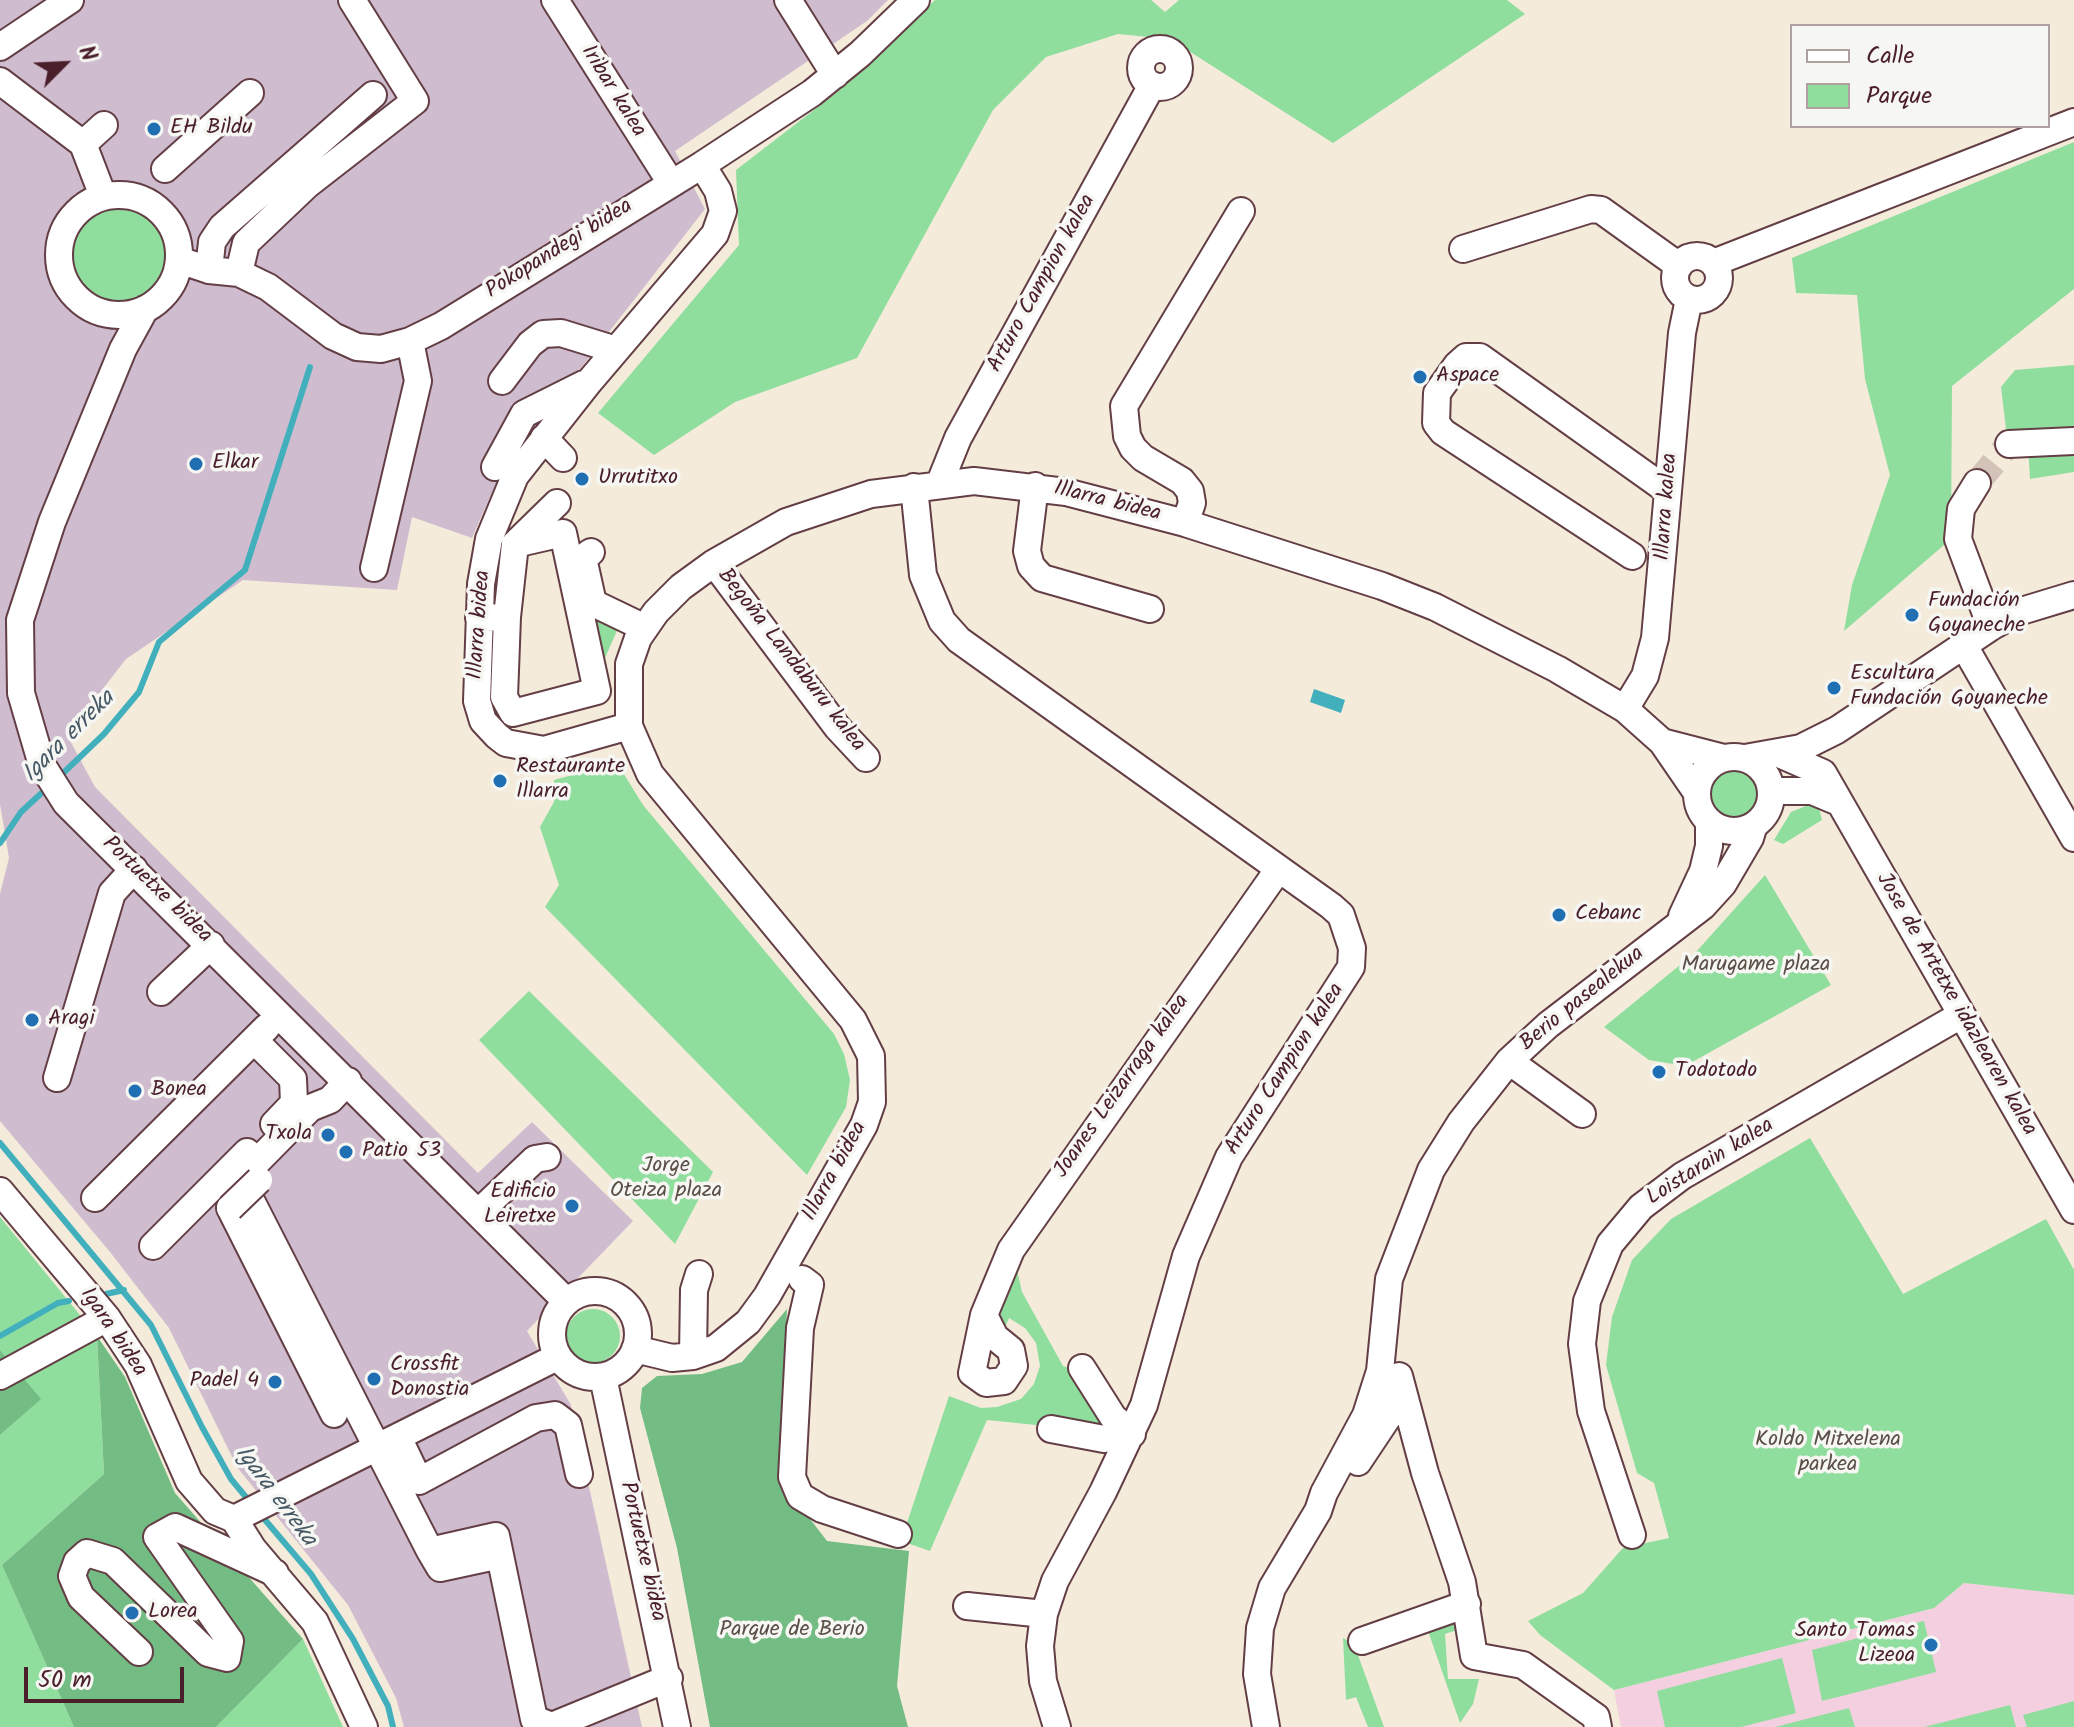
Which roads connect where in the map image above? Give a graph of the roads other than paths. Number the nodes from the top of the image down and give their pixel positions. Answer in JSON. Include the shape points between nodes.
{"nodes":[{"id":1,"x":70,"y":0,"type":"edge"},
{"id":2,"x":352,"y":0,"type":"edge"},
{"id":3,"x":555,"y":0,"type":"edge"},
{"id":4,"x":788,"y":0,"type":"edge"},
{"id":5,"x":913,"y":1,"type":"edge"},
{"id":6,"x":0,"y":47,"type":"edge"},
{"id":7,"x":835,"y":75,"type":"junction"},
{"id":8,"x":0,"y":81,"type":"edge"},
{"id":9,"x":1152,"y":85,"type":"dead end"},
{"id":10,"x":250,"y":93,"type":"dead end"},
{"id":11,"x":373,"y":95,"type":"dead end"},
{"id":12,"x":2074,"y":122,"type":"edge"},
{"id":13,"x":104,"y":125,"type":"dead end"},
{"id":14,"x":83,"y":144,"type":"junction"},
{"id":15,"x":702,"y":165,"type":"junction"},
{"id":16,"x":165,"y":169,"type":"dead end"},
{"id":17,"x":671,"y":183,"type":"junction"},
{"id":18,"x":103,"y":196,"type":"junction"},
{"id":19,"x":1241,"y":211,"type":"dead end"},
{"id":20,"x":1463,"y":249,"type":"dead end"},
{"id":21,"x":179,"y":260,"type":"junction"},
{"id":22,"x":1713,"y":263,"type":"junction"},
{"id":23,"x":1679,"y":266,"type":"junction"},
{"id":24,"x":209,"y":270,"type":"junction"},
{"id":25,"x":239,"y":273,"type":"junction"},
{"id":26,"x":1689,"y":299,"type":"junction"},
{"id":27,"x":145,"y":309,"type":"junction"},
{"id":28,"x":95,"y":311,"type":"junction"},
{"id":29,"x":410,"y":341,"type":"junction"},
{"id":30,"x":616,"y":350,"type":"junction"},
{"id":31,"x":112,"y":376,"type":"junction"},
{"id":32,"x":502,"y":381,"type":"dead end"},
{"id":33,"x":589,"y":382,"type":"junction"},
{"id":34,"x":544,"y":438,"type":"junction"},
{"id":35,"x":2074,"y":441,"type":"edge"},
{"id":36,"x":2009,"y":444,"type":"dead end"},
{"id":37,"x":563,"y":458,"type":"dead end"},
{"id":38,"x":495,"y":467,"type":"dead end"},
{"id":39,"x":1977,"y":483,"type":"tunnel mouth"},
{"id":40,"x":927,"y":486,"type":"junction"},
{"id":41,"x":1035,"y":486,"type":"junction"},
{"id":42,"x":1668,"y":491,"type":"junction"},
{"id":43,"x":557,"y":503,"type":"dead end"},
{"id":44,"x":1185,"y":523,"type":"junction"},
{"id":45,"x":515,"y":544,"type":"junction"},
{"id":46,"x":591,"y":552,"type":"dead end"},
{"id":47,"x":1632,"y":556,"type":"dead end"},
{"id":48,"x":714,"y":563,"type":"junction"},
{"id":49,"x":374,"y":568,"type":"dead end"},
{"id":50,"x":2074,"y":595,"type":"edge"},
{"id":51,"x":1150,"y":609,"type":"dead end"},
{"id":52,"x":507,"y":617,"type":"junction"},
{"id":53,"x":479,"y":618,"type":"junction"},
{"id":54,"x":1991,"y":627,"type":"junction"},
{"id":55,"x":645,"y":628,"type":"junction"},
{"id":56,"x":1963,"y":644,"type":"junction"},
{"id":57,"x":1625,"y":709,"type":"junction"},
{"id":58,"x":629,"y":726,"type":"junction"},
{"id":59,"x":1837,"y":730,"type":"junction"},
{"id":60,"x":1649,"y":741,"type":"junction"},
{"id":61,"x":1777,"y":753,"type":"junction"},
{"id":62,"x":866,"y":758,"type":"dead end"},
{"id":63,"x":1735,"y":758,"type":"junction"},
{"id":64,"x":1810,"y":764,"type":"junction"},
{"id":65,"x":1697,"y":793,"type":"junction"},
{"id":66,"x":1836,"y":801,"type":"junction"},
{"id":67,"x":1768,"y":807,"type":"junction"},
{"id":68,"x":1709,"y":821,"type":"junction"},
{"id":69,"x":2074,"y":838,"type":"edge"},
{"id":70,"x":134,"y":869,"type":"junction"},
{"id":71,"x":1278,"y":870,"type":"junction"},
{"id":72,"x":1676,"y":926,"type":"junction"},
{"id":73,"x":211,"y":945,"type":"junction"},
{"id":74,"x":161,"y":992,"type":"dead end"},
{"id":75,"x":281,"y":1013,"type":"junction"},
{"id":76,"x":1961,"y":1015,"type":"junction"},
{"id":77,"x":254,"y":1040,"type":"junction"},
{"id":78,"x":1509,"y":1061,"type":"junction"},
{"id":79,"x":57,"y":1078,"type":"dead end"},
{"id":80,"x":339,"y":1091,"type":"junction"},
{"id":81,"x":1582,"y":1114,"type":"dead end"},
{"id":82,"x":547,"y":1157,"type":"dead end"},
{"id":83,"x":0,"y":1191,"type":"edge"},
{"id":84,"x":95,"y":1198,"type":"dead end"},
{"id":85,"x":2074,"y":1210,"type":"edge"},
{"id":86,"x":478,"y":1213,"type":"junction"},
{"id":87,"x":1402,"y":1245,"type":"junction"},
{"id":88,"x":153,"y":1246,"type":"dead end"},
{"id":89,"x":699,"y":1274,"type":"dead end"},
{"id":90,"x":802,"y":1279,"type":"dead end"},
{"id":91,"x":566,"y":1301,"type":"junction"},
{"id":92,"x":984,"y":1315,"type":"dead end"},
{"id":93,"x":107,"y":1318,"type":"junction"},
{"id":94,"x":635,"y":1349,"type":"junction"},
{"id":95,"x":693,"y":1356,"type":"junction"},
{"id":96,"x":557,"y":1357,"type":"junction"},
{"id":97,"x":1082,"y":1368,"type":"dead end"},
{"id":98,"x":0,"y":1376,"type":"edge"},
{"id":99,"x":1399,"y":1376,"type":"junction"},
{"id":100,"x":603,"y":1377,"type":"junction"},
{"id":101,"x":1371,"y":1401,"type":"junction"},
{"id":102,"x":334,"y":1414,"type":"dead end"},
{"id":103,"x":1051,"y":1429,"type":"dead end"},
{"id":104,"x":1381,"y":1430,"type":"junction"},
{"id":105,"x":1132,"y":1434,"type":"junction"},
{"id":106,"x":388,"y":1444,"type":"junction"},
{"id":107,"x":1425,"y":1473,"type":"junction"},
{"id":108,"x":579,"y":1474,"type":"dead end"},
{"id":109,"x":1318,"y":1511,"type":"junction"},
{"id":110,"x":240,"y":1517,"type":"junction"},
{"id":111,"x":898,"y":1534,"type":"dead end"},
{"id":112,"x":1632,"y":1535,"type":"dead end"},
{"id":113,"x":430,"y":1551,"type":"junction"},
{"id":114,"x":491,"y":1557,"type":"dead end"},
{"id":115,"x":275,"y":1573,"type":"junction"},
{"id":116,"x":1467,"y":1604,"type":"junction"},
{"id":117,"x":967,"y":1606,"type":"dead end"},
{"id":118,"x":1044,"y":1614,"type":"junction"},
{"id":119,"x":1362,"y":1641,"type":"dead end"},
{"id":120,"x":139,"y":1652,"type":"dead end"},
{"id":121,"x":669,"y":1678,"type":"junction"},
{"id":122,"x":364,"y":1727,"type":"edge"},
{"id":123,"x":677,"y":1727,"type":"edge"},
{"id":124,"x":1057,"y":1727,"type":"edge"},
{"id":125,"x":1266,"y":1727,"type":"edge"},
{"id":126,"x":1598,"y":1727,"type":"edge"}],
"edges":[{"from":1,"to":6,"type":"street"},
{"from":2,"to":25,"type":"street","via":[[415,101],[307,185],[246,243]]},
{"from":3,"to":17,"type":"street","name":"Iribar kalea"},
{"from":4,"to":7,"type":"street"},
{"from":5,"to":7,"type":"street","name":"Pokopandegi bidea"},
{"from":7,"to":15,"type":"street","name":"Pokopandegi bidea"},
{"from":8,"to":14,"type":"street","via":[[58,109]]},
{"from":9,"to":40,"type":"street","name":"Arturo Campion kalea"},
{"from":10,"to":16,"type":"street"},
{"from":11,"to":24,"type":"street","via":[[222,227],[212,242]]},
{"from":12,"to":22,"type":"street"},
{"from":13,"to":14,"type":"street"},
{"from":14,"to":18,"type":"street"},
{"from":15,"to":17,"type":"street","name":"Pokopandegi bidea"},
{"from":15,"to":30,"type":"street","name":"Illarra bidea","via":[[723,211],[715,234]]},
{"from":17,"to":29,"type":"street","name":"Pokopandegi bidea"},
{"from":18,"to":21,"type":"street","via":[[136,196],[157,208],[173,227]]},
{"from":18,"to":28,"type":"street","via":[[71,216],[58,250],[67,286]]},
{"from":19,"to":44,"type":"street","via":[[1124,406],[1133,448],[1190,491]]},
{"from":20,"to":23,"type":"street","via":[[1591,209],[1601,210]]},
{"from":21,"to":24,"type":"street","name":"Pokopandegi bidea"},
{"from":21,"to":27,"type":"street","via":[[174,280]]},
{"from":22,"to":23,"type":"street","via":[[1695,256]]},
{"from":22,"to":26,"type":"street","via":[[1719,276],[1715,290],[1704,299]]},
{"from":23,"to":26,"type":"street","via":[[1676,285]]},
{"from":24,"to":25,"type":"street","name":"Pokopandegi bidea"},
{"from":25,"to":29,"type":"street","name":"Pokopandegi bidea","via":[[357,347],[381,349]]},
{"from":26,"to":42,"type":"street","name":"Illarra kalea"},
{"from":27,"to":28,"type":"street","via":[[129,315]]},
{"from":27,"to":31,"type":"street","name":"Portuetxe bidea"},
{"from":28,"to":31,"type":"street","name":"Portuetxe bidea","via":[[109,332]]},
{"from":29,"to":49,"type":"street","via":[[418,381]]},
{"from":30,"to":32,"type":"street","via":[[561,333],[543,334]]},
{"from":30,"to":33,"type":"street","name":"Illarra bidea"},
{"from":31,"to":70,"type":"street","name":"Portuetxe bidea","via":[[47,535],[20,620],[21,693],[42,765],[66,803]]},
{"from":33,"to":34,"type":"street","name":"Illarra bidea"},
{"from":33,"to":38,"type":"street","via":[[524,414]]},
{"from":34,"to":37,"type":"street"},
{"from":34,"to":53,"type":"street","name":"Illarra bidea","via":[[515,476],[489,539]]},
{"from":35,"to":36,"type":"street"},
{"from":39,"to":54,"type":"street","via":[[1961,509],[1958,539]]},
{"from":40,"to":41,"type":"street","name":"Illarra bidea","via":[[974,481]]},
{"from":40,"to":48,"type":"street","name":"Illarra bidea","via":[[826,506]]},
{"from":40,"to":71,"type":"street","name":"Arturo Campion kalea","via":[[923,575],[942,621],[959,640]]},
{"from":41,"to":44,"type":"street","name":"Illarra bidea"},
{"from":41,"to":51,"type":"street","via":[[1027,551],[1042,578]]},
{"from":42,"to":47,"type":"street","via":[[1480,357],[1466,357],[1437,393],[1436,423],[1443,432]]},
{"from":42,"to":57,"type":"street","name":"Illarra kalea","via":[[1655,638],[1645,676]]},
{"from":43,"to":45,"type":"street"},
{"from":44,"to":57,"type":"street","name":"Illarra bidea","via":[[1319,563],[1435,607]]},
{"from":45,"to":52,"type":"street"},
{"from":45,"to":52,"type":"street","via":[[563,533],[597,691],[513,713],[504,697]]},
{"from":46,"to":55,"type":"street","via":[[583,558],[593,603]]},
{"from":48,"to":55,"type":"street","name":"Illarra bidea","via":[[681,587]]},
{"from":48,"to":62,"type":"street","name":"Begoña Landaburu kalea"},
{"from":50,"to":54,"type":"street","name":"Berio pasealekua","via":[[2018,612]]},
{"from":52,"to":53,"type":"street"},
{"from":53,"to":58,"type":"street","name":"Illarra bidea","via":[[477,701],[483,721],[506,743],[544,750]]},
{"from":54,"to":56,"type":"street","name":"Berio pasealekua"},
{"from":55,"to":58,"type":"street","name":"Illarra bidea","via":[[629,664]]},
{"from":56,"to":59,"type":"street","name":"Berio pasealekua"},
{"from":56,"to":69,"type":"street"},
{"from":57,"to":60,"type":"street","name":"Illarra bidea"},
{"from":58,"to":95,"type":"street","name":"Illarra bidea","via":[[650,774],[853,1020],[871,1056],[872,1102],[864,1125],[767,1296],[735,1335]]},
{"from":59,"to":61,"type":"street","name":"Berio pasealekua"},
{"from":59,"to":64,"type":"street","name":"Berio pasealekua"},
{"from":60,"to":63,"type":"street","name":"Illarra bidea"},
{"from":60,"to":65,"type":"street","name":"Illarra bidea"},
{"from":61,"to":63,"type":"street","name":"Berio pasealekua"},
{"from":61,"to":64,"type":"street"},
{"from":63,"to":65,"type":"street","via":[[1705,771]]},
{"from":63,"to":67,"type":"street","via":[[1764,772],[1771,794]]},
{"from":64,"to":66,"type":"street","name":"Jose de Artetxe idazlearen kalea","via":[[1823,773]]},
{"from":64,"to":67,"type":"street","name":"Berio pasealekua"},
{"from":65,"to":68,"type":"street"},
{"from":66,"to":67,"type":"street","via":[[1812,791]]},
{"from":66,"to":76,"type":"street","name":"Jose de Artetxe idazlearen kalea"},
{"from":67,"to":68,"type":"street","via":[[1731,831]]},
{"from":67,"to":72,"type":"street","name":"Berio pasealekua","via":[[1723,884]]},
{"from":68,"to":72,"type":"street","name":"Berio pasealekua","via":[[1703,871]]},
{"from":70,"to":73,"type":"street","name":"Portuetxe bidea"},
{"from":70,"to":79,"type":"street","via":[[112,893]]},
{"from":71,"to":92,"type":"street","name":"Joanes Leizarraga kalea","via":[[1011,1250]]},
{"from":71,"to":105,"type":"street","name":"Arturo Campion kalea","via":[[1341,915],[1352,948],[1351,967],[1229,1157],[1186,1256],[1158,1365]]},
{"from":72,"to":78,"type":"street","name":"Berio pasealekua"},
{"from":73,"to":74,"type":"street"},
{"from":73,"to":75,"type":"street","name":"Portuetxe bidea"},
{"from":75,"to":77,"type":"street"},
{"from":75,"to":80,"type":"street","name":"Portuetxe bidea"},
{"from":76,"to":85,"type":"street","name":"Jose de Artetxe idazlearen kalea"},
{"from":76,"to":112,"type":"street","name":"Loistarain kalea","via":[[1682,1176],[1641,1207],[1610,1244],[1587,1301],[1582,1344],[1591,1411]]},
{"from":77,"to":84,"type":"street"},
{"from":77,"to":88,"type":"street","via":[[293,1079],[294,1103]]},
{"from":78,"to":81,"type":"street"},
{"from":78,"to":87,"type":"street","name":"Berio pasealekua","via":[[1431,1170]]},
{"from":80,"to":86,"type":"street","name":"Portuetxe bidea"},
{"from":80,"to":102,"type":"street","bridge":true,"via":[[320,1118],[230,1208]]},
{"from":80,"to":106,"type":"street","via":[[310,1108],[240,1179]]},
{"from":82,"to":86,"type":"street","via":[[535,1159]]},
{"from":83,"to":93,"type":"street","name":"Igara bidea"},
{"from":86,"to":91,"type":"street","name":"Portuetxe bidea"},
{"from":87,"to":99,"type":"street","name":"Berio pasealekua"},
{"from":87,"to":101,"type":"street","name":"Berio pasealekua","via":[[1389,1279],[1380,1371]]},
{"from":89,"to":95,"type":"street"},
{"from":90,"to":111,"type":"street","via":[[810,1285],[800,1328],[792,1477],[800,1496],[822,1509]]},
{"from":91,"to":94,"type":"street","via":[[593,1291],[619,1299],[636,1321]]},
{"from":91,"to":96,"type":"street","via":[[551,1333]]},
{"from":93,"to":98,"type":"street"},
{"from":93,"to":110,"type":"street","name":"Igara bidea","via":[[138,1365],[189,1481],[215,1511]]},
{"from":94,"to":95,"type":"street","name":"Illarra bidea","via":[[672,1358]]},
{"from":94,"to":100,"type":"street","via":[[617,1372]]},
{"from":96,"to":100,"type":"street","via":[[577,1374]]},
{"from":96,"to":106,"type":"street"},
{"from":97,"to":105,"type":"street","via":[[1113,1417]]},
{"from":99,"to":104,"type":"street","name":"Berio pasealekua","via":[[1392,1411]]},
{"from":99,"to":107,"type":"street","name":"Berio pasealekua"},
{"from":100,"to":121,"type":"street","name":"Portuetxe bidea"},
{"from":101,"to":104,"type":"street"},
{"from":101,"to":109,"type":"street","name":"Berio pasealekua"},
{"from":103,"to":105,"type":"street","via":[[1104,1439]]},
{"from":104,"to":107,"type":"street"},
{"from":104,"to":109,"type":"street","name":"Berio pasealekua","via":[[1332,1501]]},
{"from":105,"to":118,"type":"street","name":"Arturo Campion kalea","via":[[1069,1552]]},
{"from":106,"to":108,"type":"street","via":[[419,1481],[536,1418],[555,1415],[568,1425]]},
{"from":106,"to":110,"type":"street"},
{"from":106,"to":113,"type":"street"},
{"from":107,"to":116,"type":"street","name":"Berio pasealekua"},
{"from":109,"to":125,"type":"street","name":"Berio pasealekua","via":[[1272,1588],[1260,1628],[1257,1674]]},
{"from":110,"to":115,"type":"street","name":"Igara bidea"},
{"from":113,"to":114,"type":"street","via":[[440,1568]]},
{"from":113,"to":121,"type":"street","via":[[496,1536],[534,1719],[552,1726]]},
{"from":115,"to":120,"type":"street","via":[[175,1527],[157,1537],[230,1641],[227,1658],[208,1653],[113,1561],[87,1553],[72,1576],[81,1597]]},
{"from":115,"to":122,"type":"street","name":"Igara bidea","via":[[315,1622]]},
{"from":116,"to":119,"type":"street"},
{"from":116,"to":126,"type":"street","name":"Berio pasealekua","via":[[1474,1656],[1523,1665],[1596,1717]]},
{"from":117,"to":118,"type":"street"},
{"from":118,"to":124,"type":"street","name":"Arturo Campion kalea","via":[[1043,1681]]},
{"from":121,"to":123,"type":"street","name":"Portuetxe bidea"}]}
